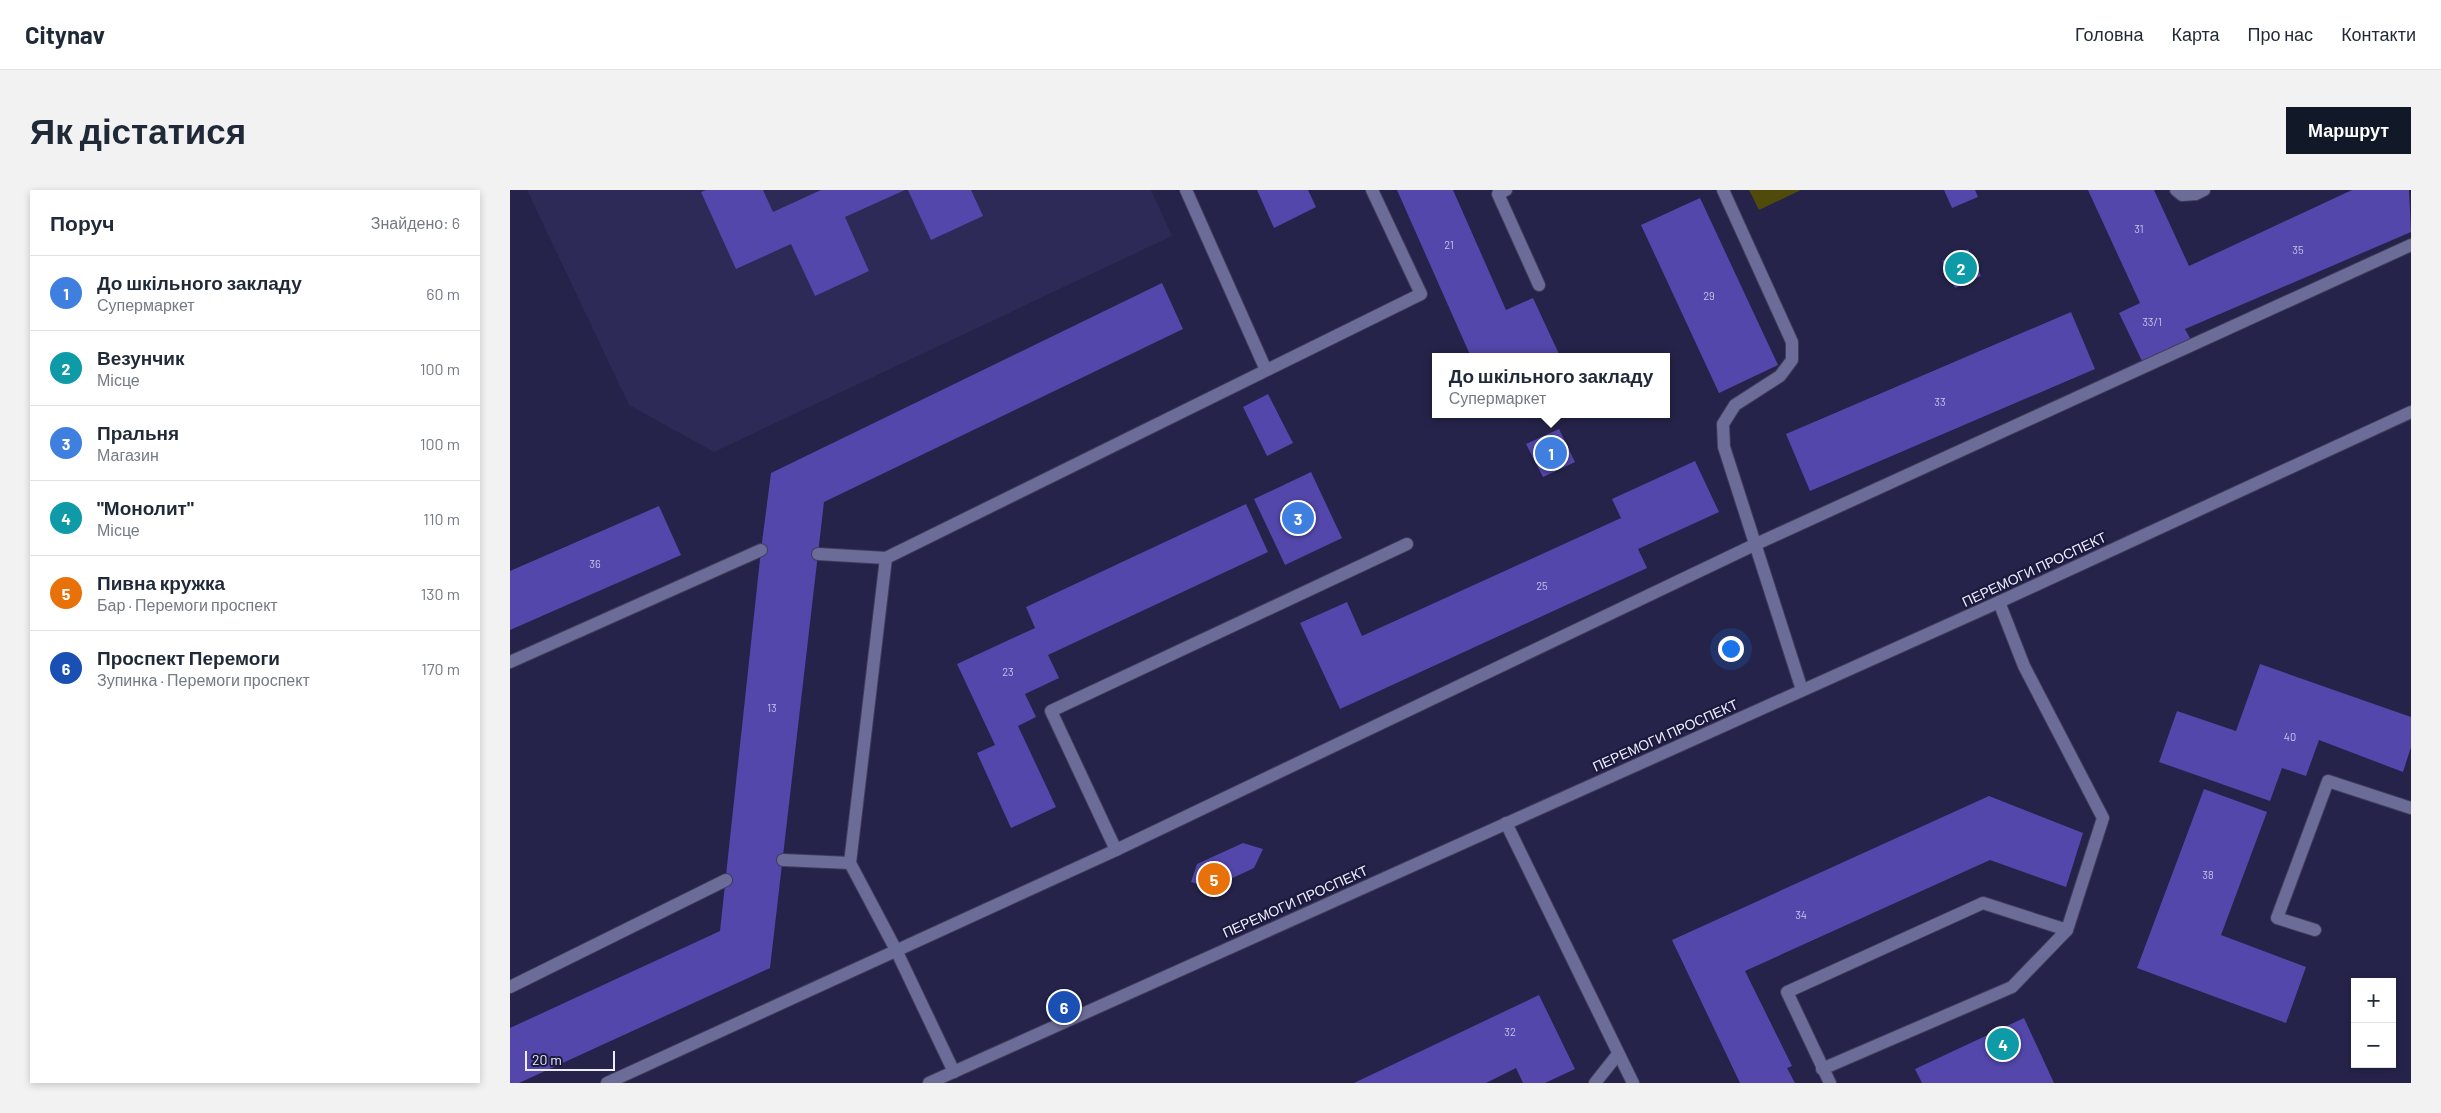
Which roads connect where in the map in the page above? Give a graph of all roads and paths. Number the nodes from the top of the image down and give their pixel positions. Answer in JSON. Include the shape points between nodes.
{"nodes":[{"id":1,"x":1186,"y":190,"type":"edge"},
{"id":2,"x":1372,"y":190,"type":"edge"},
{"id":3,"x":1506,"y":190,"type":"edge"},
{"id":4,"x":1723,"y":190,"type":"edge"},
{"id":5,"x":2176,"y":190,"type":"edge"},
{"id":6,"x":2204,"y":190,"type":"edge"},
{"id":7,"x":2411,"y":245,"type":"edge"},
{"id":8,"x":1539,"y":285,"type":"dead end"},
{"id":9,"x":1266,"y":370,"type":"junction"},
{"id":10,"x":2411,"y":412,"type":"edge"},
{"id":11,"x":1407,"y":544,"type":"dead end"},
{"id":12,"x":1754,"y":545,"type":"junction"},
{"id":13,"x":761,"y":550,"type":"dead end"},
{"id":14,"x":818,"y":554,"type":"dead end"},
{"id":15,"x":886,"y":558,"type":"junction"},
{"id":16,"x":1999,"y":602,"type":"junction"},
{"id":17,"x":510,"y":662,"type":"edge"},
{"id":18,"x":1802,"y":690,"type":"junction"},
{"id":19,"x":2411,"y":808,"type":"edge"},
{"id":20,"x":1506,"y":823,"type":"junction"},
{"id":21,"x":1116,"y":850,"type":"junction"},
{"id":22,"x":783,"y":860,"type":"dead end"},
{"id":23,"x":850,"y":863,"type":"junction"},
{"id":24,"x":726,"y":880,"type":"dead end"},
{"id":25,"x":2067,"y":930,"type":"junction"},
{"id":26,"x":2316,"y":930,"type":"dead end"},
{"id":27,"x":896,"y":950,"type":"junction"},
{"id":28,"x":510,"y":987,"type":"edge"},
{"id":29,"x":1618,"y":1054,"type":"junction"},
{"id":30,"x":1822,"y":1069,"type":"junction"},
{"id":31,"x":954,"y":1072,"type":"junction"},
{"id":32,"x":607,"y":1083,"type":"edge"},
{"id":33,"x":929,"y":1083,"type":"edge"},
{"id":34,"x":1595,"y":1083,"type":"edge"},
{"id":35,"x":1632,"y":1083,"type":"edge"},
{"id":36,"x":1830,"y":1083,"type":"edge"}],
"edges":[{"from":1,"to":9,"type":"street"},
{"from":2,"to":9,"type":"street","via":[[1421,294]]},
{"from":3,"to":8,"type":"street","via":[[1498,194]]},
{"from":4,"to":12,"type":"street","via":[[1792,342],[1792,360],[1780,376],[1735,405],[1723,424],[1724,447]]},
{"from":5,"to":6,"type":"street","via":[[2182,195]]},
{"from":7,"to":12,"type":"street"},
{"from":9,"to":15,"type":"street"},
{"from":10,"to":16,"type":"street","name":"ПЕРЕМОГИ ПРОСПЕКТ"},
{"from":11,"to":21,"type":"street","via":[[1051,711]]},
{"from":12,"to":18,"type":"street"},
{"from":12,"to":21,"type":"street"},
{"from":13,"to":17,"type":"street"},
{"from":14,"to":15,"type":"street"},
{"from":15,"to":23,"type":"street"},
{"from":16,"to":18,"type":"street","name":"ПЕРЕМОГИ ПРОСПЕКТ"},
{"from":16,"to":25,"type":"street","via":[[2024,666],[2103,818]]},
{"from":18,"to":20,"type":"street","name":"ПЕРЕМОГИ ПРОСПЕКТ"},
{"from":19,"to":26,"type":"street","via":[[2328,780],[2277,918]]},
{"from":20,"to":29,"type":"street"},
{"from":20,"to":31,"type":"street","name":"ПЕРЕМОГИ ПРОСПЕКТ"},
{"from":21,"to":27,"type":"street"},
{"from":22,"to":23,"type":"street"},
{"from":23,"to":27,"type":"street"},
{"from":24,"to":28,"type":"street"},
{"from":25,"to":30,"type":"street","via":[[2012,987]]},
{"from":25,"to":30,"type":"street","via":[[1983,903],[1786,992]]},
{"from":27,"to":31,"type":"street"},
{"from":27,"to":32,"type":"street"},
{"from":29,"to":34,"type":"street"},
{"from":29,"to":35,"type":"street"},
{"from":30,"to":36,"type":"street"},
{"from":31,"to":33,"type":"street","name":"ПЕРЕМОГИ ПРОСПЕКТ"}]}
